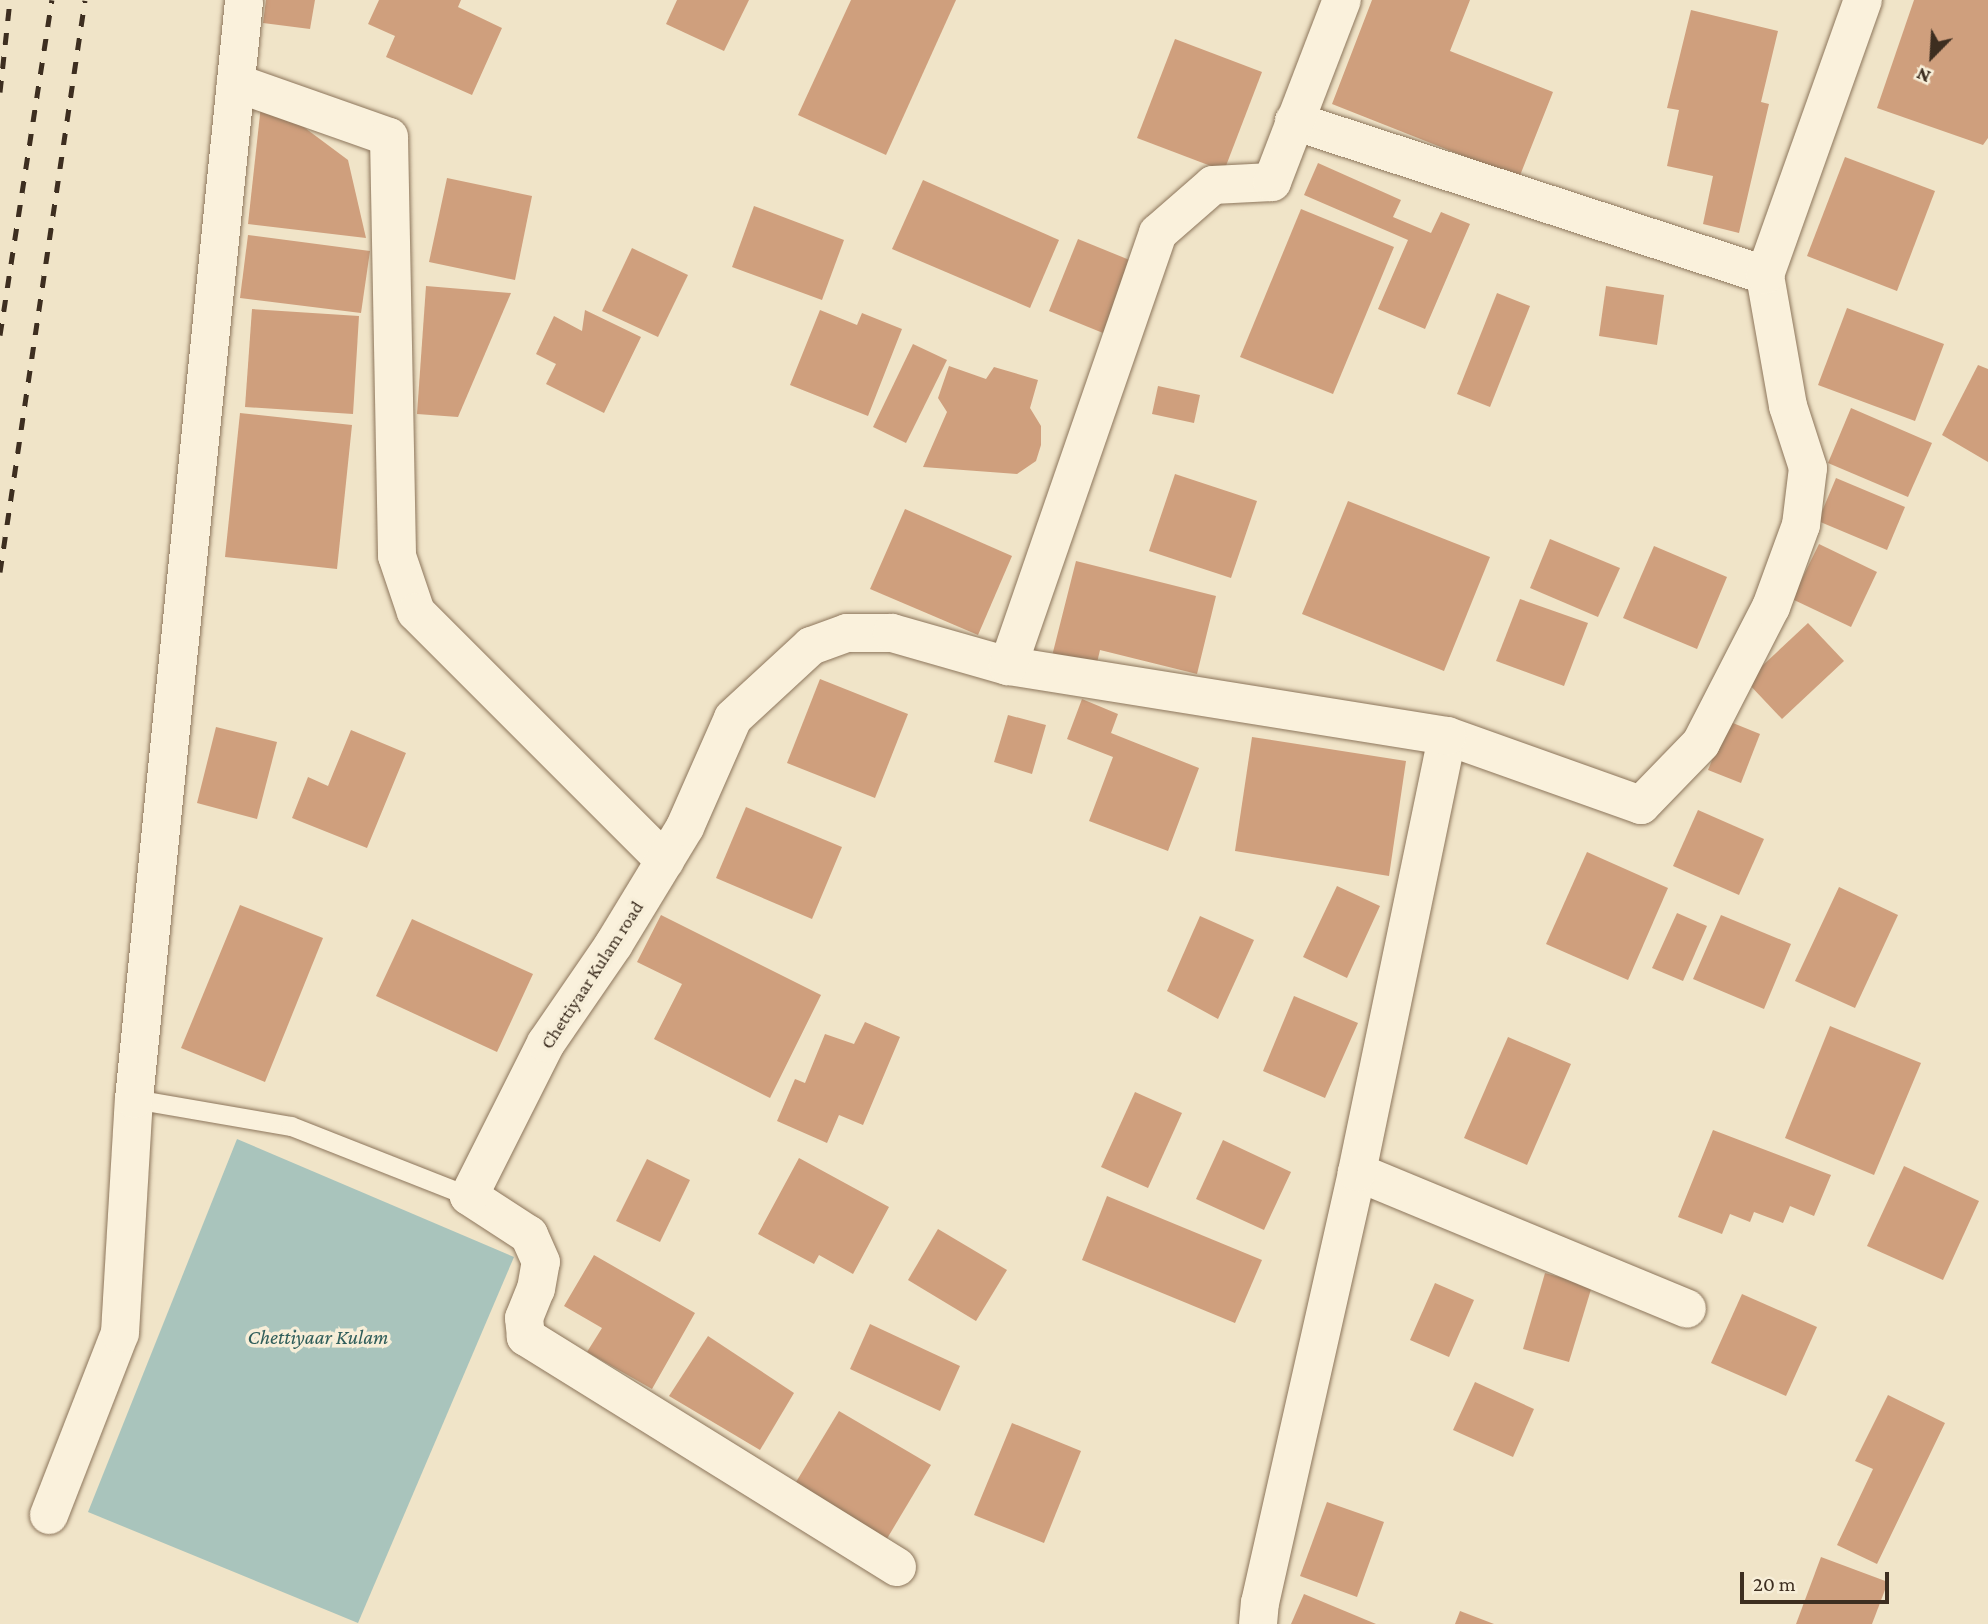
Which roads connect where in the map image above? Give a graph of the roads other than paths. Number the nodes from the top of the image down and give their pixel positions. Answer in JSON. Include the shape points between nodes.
{"nodes":[{"id":1,"x":244,"y":0,"type":"edge"},
{"id":2,"x":1342,"y":0,"type":"edge"},
{"id":3,"x":1863,"y":0,"type":"edge"},
{"id":4,"x":236,"y":83,"type":"junction"},
{"id":5,"x":1294,"y":121,"type":"junction"},
{"id":6,"x":1765,"y":275,"type":"junction"},
{"id":7,"x":1008,"y":666,"type":"junction"},
{"id":8,"x":1447,"y":736,"type":"junction"},
{"id":9,"x":665,"y":861,"type":"junction"},
{"id":10,"x":134,"y":1099,"type":"junction"},
{"id":11,"x":1357,"y":1172,"type":"junction"},
{"id":12,"x":469,"y":1196,"type":"junction"},
{"id":13,"x":1687,"y":1309,"type":"dead end"},
{"id":14,"x":49,"y":1515,"type":"dead end"},
{"id":15,"x":897,"y":1567,"type":"dead end"},
{"id":16,"x":1258,"y":1624,"type":"edge"}],
"edges":[{"from":1,"to":4,"type":"street"},
{"from":2,"to":5,"type":"street"},
{"from":3,"to":6,"type":"street"},
{"from":4,"to":9,"type":"street","via":[[389,137],[397,556],[416,612]]},
{"from":4,"to":10,"type":"street"},
{"from":5,"to":6,"type":"street"},
{"from":5,"to":7,"type":"street","via":[[1272,182],[1213,185],[1158,233]]},
{"from":6,"to":8,"type":"street","name":"Chettiyaar Kulam road","via":[[1788,406],[1808,468],[1801,525],[1770,607],[1701,743],[1641,805]]},
{"from":7,"to":8,"type":"street","name":"Chettiyaar Kulam road"},
{"from":7,"to":9,"type":"street","name":"Chettiyaar Kulam road","via":[[892,633],[847,633],[811,646],[733,718]]},
{"from":8,"to":11,"type":"street"},
{"from":9,"to":12,"type":"street","name":"Chettiyaar Kulam road","via":[[546,1043]]},
{"from":10,"to":12,"type":"lane","via":[[291,1126]]},
{"from":10,"to":14,"type":"street","via":[[120,1333]]},
{"from":11,"to":13,"type":"street"},
{"from":11,"to":16,"type":"street"},
{"from":12,"to":15,"type":"street","via":[[529,1235],[541,1262],[524,1318],[526,1337]]}]}
